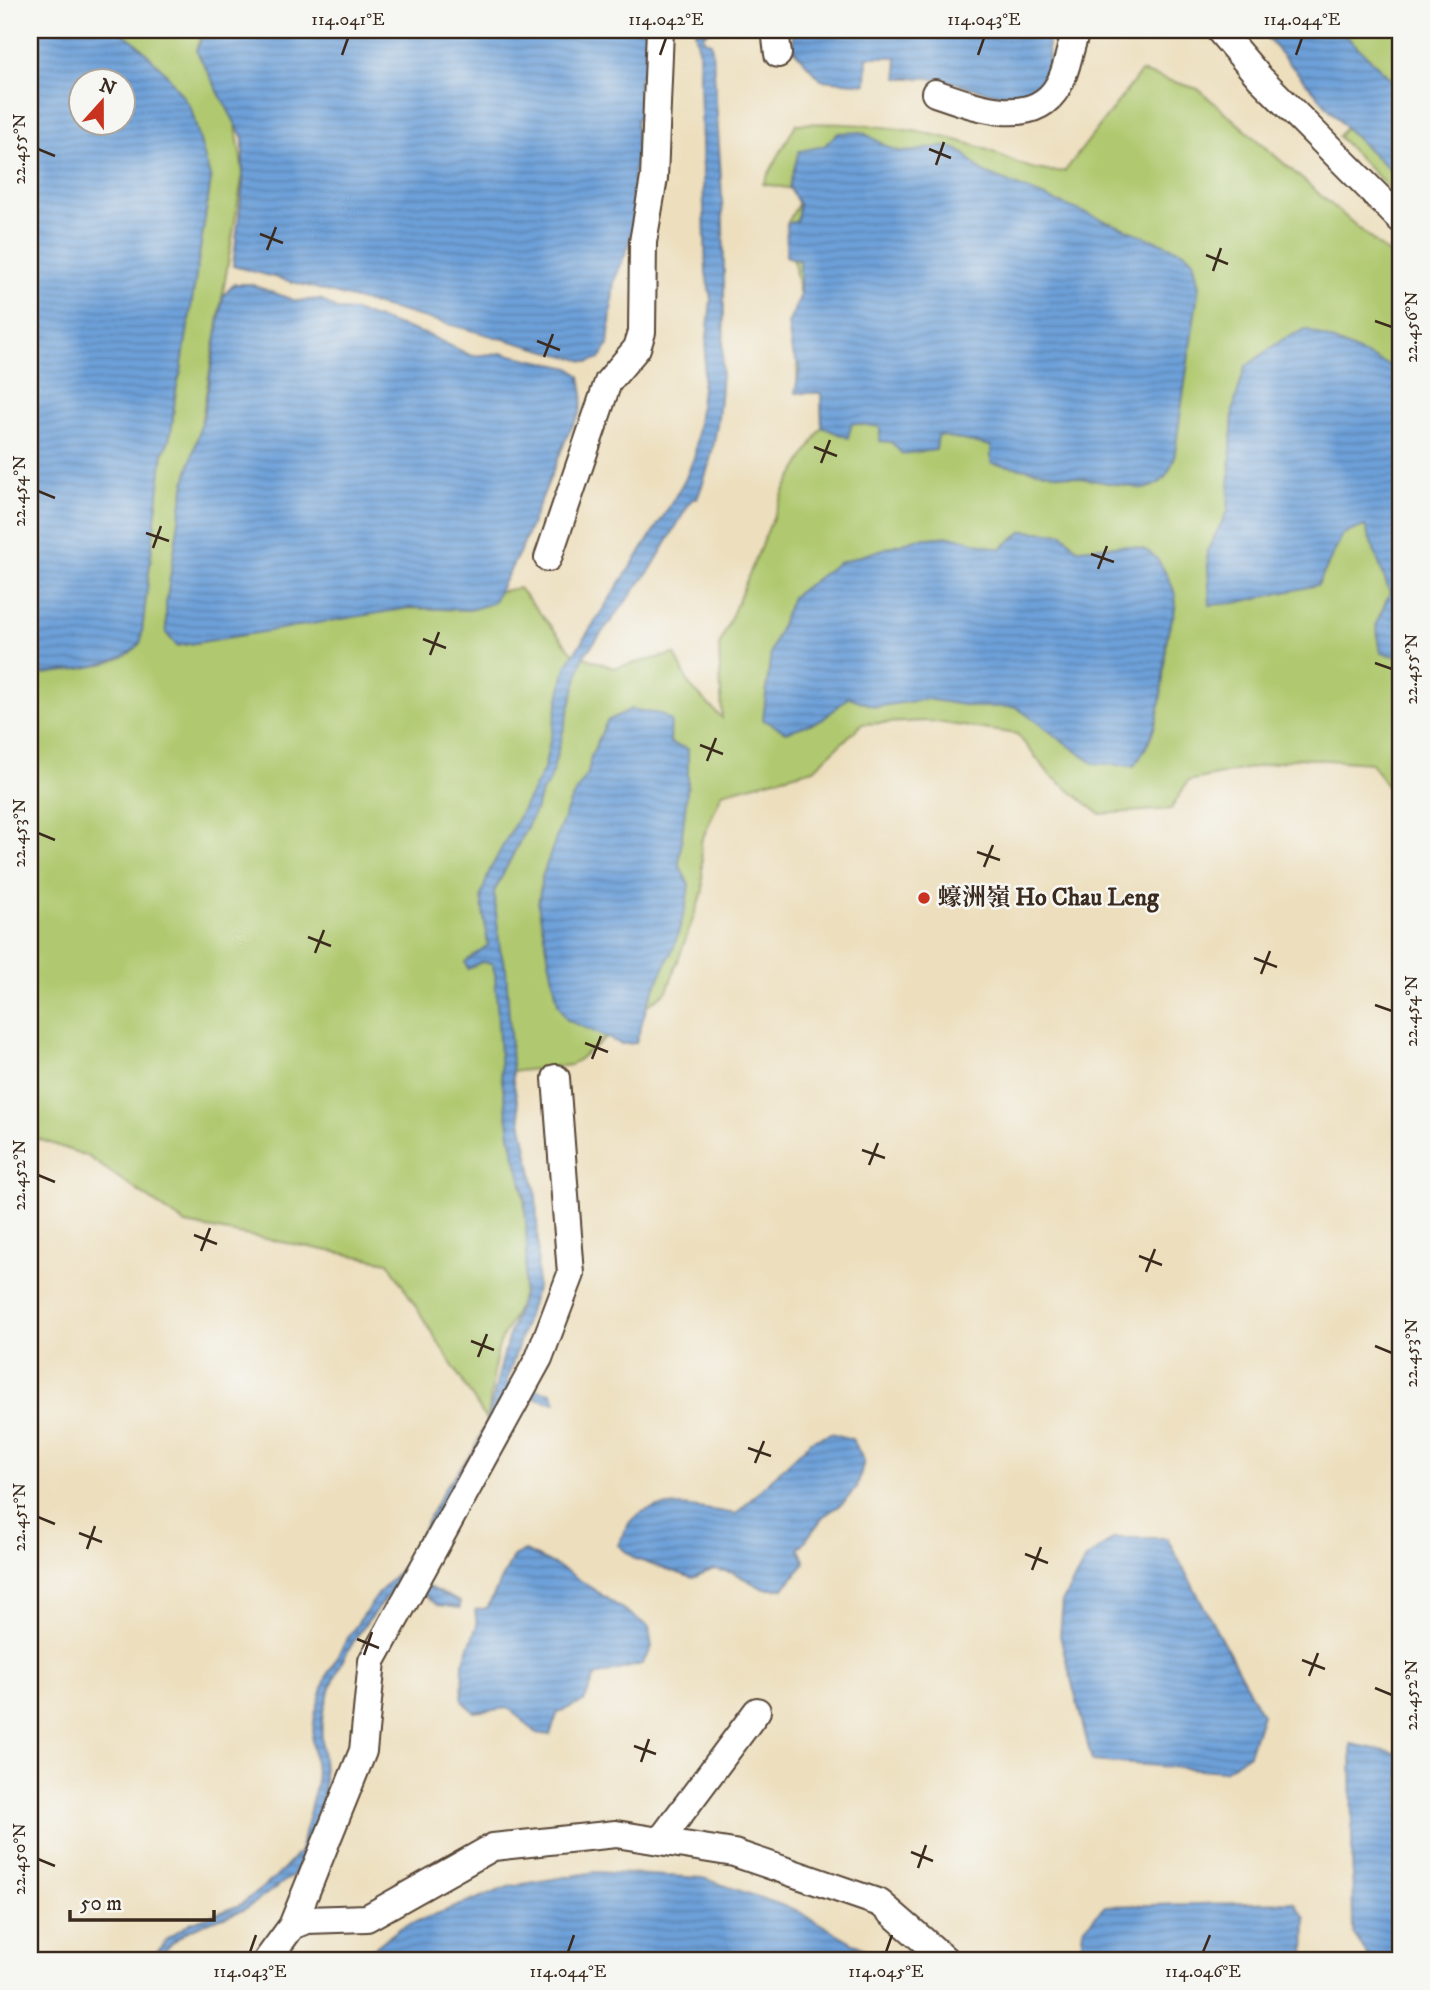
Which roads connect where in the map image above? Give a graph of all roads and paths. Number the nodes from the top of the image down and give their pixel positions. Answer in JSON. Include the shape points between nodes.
{"nodes":[{"id":1,"x":660,"y":30,"type":"edge"},
{"id":2,"x":1077,"y":30,"type":"edge"},
{"id":3,"x":1219,"y":30,"type":"edge"},
{"id":4,"x":935,"y":93,"type":"dead end"},
{"id":5,"x":1400,"y":219,"type":"edge"},
{"id":6,"x":548,"y":558,"type":"dead end"},
{"id":7,"x":556,"y":1078,"type":"dead end"},
{"id":8,"x":757,"y":1711,"type":"dead end"},
{"id":9,"x":660,"y":1841,"type":"junction"},
{"id":10,"x":292,"y":1926,"type":"junction"},
{"id":11,"x":267,"y":1960,"type":"edge"},
{"id":12,"x":946,"y":1960,"type":"edge"}],
"edges":[{"from":1,"to":6,"type":"street","via":[[654,178],[643,242],[642,332],[637,348],[608,382]]},
{"from":2,"to":4,"type":"street","via":[[1059,84],[1045,103],[1023,111],[985,110]]},
{"from":3,"to":5,"type":"street","via":[[1260,78]]},
{"from":7,"to":10,"type":"street","via":[[571,1274],[539,1359],[372,1661],[363,1751]]},
{"from":8,"to":9,"type":"street"},
{"from":9,"to":10,"type":"street","via":[[616,1834],[493,1847],[367,1918],[307,1920]]},
{"from":9,"to":12,"type":"street","via":[[734,1853],[880,1903]]},
{"from":10,"to":11,"type":"street"}]}
